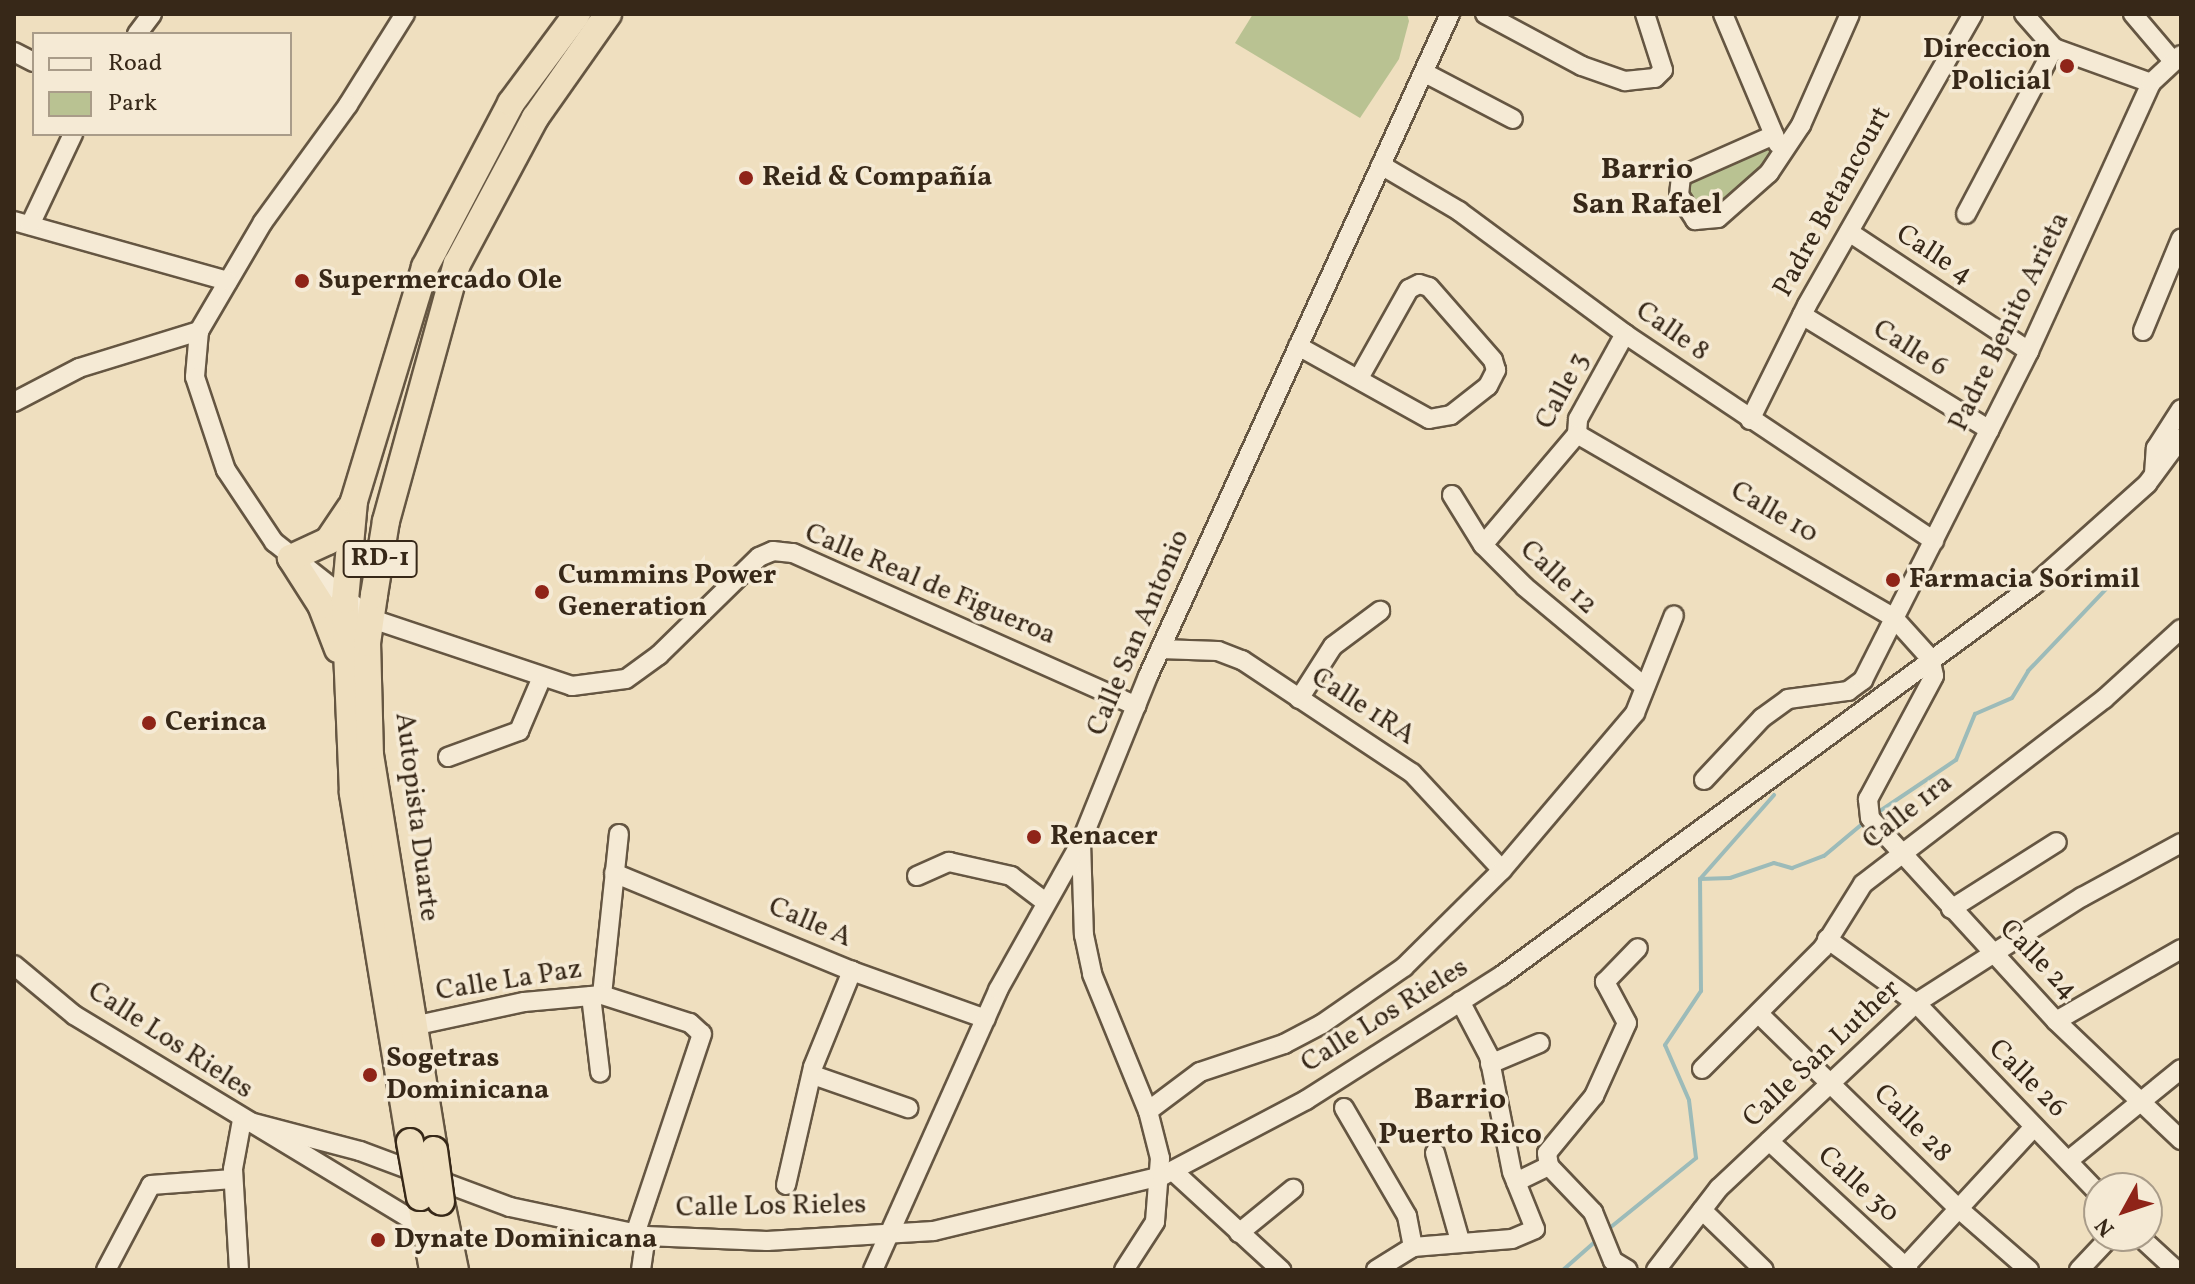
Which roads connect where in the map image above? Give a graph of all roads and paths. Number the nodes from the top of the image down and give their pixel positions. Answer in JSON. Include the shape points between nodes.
{"nodes":[{"id":1,"x":152,"y":14,"type":"edge"},
{"id":2,"x":577,"y":14,"type":"edge"},
{"id":3,"x":608,"y":14,"type":"edge"},
{"id":4,"x":1450,"y":14,"type":"edge"},
{"id":5,"x":1485,"y":14,"type":"edge"},
{"id":6,"x":1645,"y":14,"type":"edge"},
{"id":7,"x":1723,"y":14,"type":"edge"},
{"id":8,"x":1850,"y":14,"type":"edge"},
{"id":9,"x":1973,"y":14,"type":"edge"},
{"id":10,"x":2024,"y":14,"type":"edge"},
{"id":11,"x":2133,"y":14,"type":"edge"},
{"id":12,"x":402,"y":15,"type":"edge"},
{"id":13,"x":138,"y":32,"type":"edge"},
{"id":14,"x":2054,"y":48,"type":"junction"},
{"id":15,"x":14,"y":52,"type":"edge"},
{"id":16,"x":2177,"y":58,"type":"edge"},
{"id":17,"x":32,"y":61,"type":"edge"},
{"id":18,"x":1425,"y":73,"type":"junction"},
{"id":19,"x":2151,"y":83,"type":"junction"},
{"id":20,"x":1513,"y":119,"type":"dead end"},
{"id":21,"x":1774,"y":135,"type":"junction"},
{"id":22,"x":72,"y":136,"type":"edge"},
{"id":23,"x":1782,"y":154,"type":"junction"},
{"id":24,"x":1381,"y":165,"type":"junction"},
{"id":25,"x":1966,"y":214,"type":"dead end"},
{"id":26,"x":22,"y":223,"type":"edge"},
{"id":27,"x":1849,"y":232,"type":"junction"},
{"id":28,"x":2181,"y":239,"type":"edge"},
{"id":29,"x":228,"y":281,"type":"junction"},
{"id":30,"x":1802,"y":315,"type":"junction"},
{"id":31,"x":199,"y":331,"type":"junction"},
{"id":32,"x":2143,"y":331,"type":"dead end"},
{"id":33,"x":1625,"y":334,"type":"junction"},
{"id":34,"x":1298,"y":346,"type":"junction"},
{"id":35,"x":2029,"y":351,"type":"junction"},
{"id":36,"x":1359,"y":378,"type":"junction"},
{"id":37,"x":14,"y":402,"type":"edge"},
{"id":38,"x":2181,"y":409,"type":"edge"},
{"id":39,"x":1750,"y":420,"type":"junction"},
{"id":40,"x":1990,"y":430,"type":"junction"},
{"id":41,"x":1577,"y":434,"type":"junction"},
{"id":42,"x":2181,"y":438,"type":"edge"},
{"id":43,"x":2154,"y":474,"type":"junction"},
{"id":44,"x":1452,"y":495,"type":"dead end"},
{"id":45,"x":354,"y":501,"type":"junction"},
{"id":46,"x":1934,"y":541,"type":"junction"},
{"id":47,"x":1483,"y":545,"type":"junction"},
{"id":48,"x":291,"y":558,"type":"junction"},
{"id":49,"x":345,"y":600,"type":"junction"},
{"id":50,"x":1380,"y":611,"type":"dead end"},
{"id":51,"x":1674,"y":615,"type":"dead end"},
{"id":52,"x":1894,"y":618,"type":"junction"},
{"id":53,"x":372,"y":619,"type":"junction"},
{"id":54,"x":2181,"y":629,"type":"edge"},
{"id":55,"x":1160,"y":649,"type":"junction"},
{"id":56,"x":1930,"y":658,"type":"junction"},
{"id":57,"x":346,"y":675,"type":"junction"},
{"id":58,"x":542,"y":677,"type":"junction"},
{"id":59,"x":1644,"y":686,"type":"junction"},
{"id":60,"x":1299,"y":699,"type":"junction"},
{"id":61,"x":1136,"y":706,"type":"junction"},
{"id":62,"x":448,"y":757,"type":"dead end"},
{"id":63,"x":1704,"y":780,"type":"dead end"},
{"id":64,"x":619,"y":834,"type":"dead end"},
{"id":65,"x":1081,"y":842,"type":"junction"},
{"id":66,"x":2057,"y":842,"type":"dead end"},
{"id":67,"x":2181,"y":843,"type":"edge"},
{"id":68,"x":1899,"y":852,"type":"junction"},
{"id":69,"x":1502,"y":870,"type":"junction"},
{"id":70,"x":614,"y":873,"type":"junction"},
{"id":71,"x":917,"y":876,"type":"dead end"},
{"id":72,"x":1044,"y":901,"type":"junction"},
{"id":73,"x":1951,"y":909,"type":"junction"},
{"id":74,"x":1827,"y":939,"type":"junction"},
{"id":75,"x":1638,"y":948,"type":"dead end"},
{"id":76,"x":2181,"y":949,"type":"edge"},
{"id":77,"x":1995,"y":957,"type":"junction"},
{"id":78,"x":14,"y":965,"type":"edge"},
{"id":79,"x":852,"y":971,"type":"junction"},
{"id":80,"x":596,"y":995,"type":"junction"},
{"id":81,"x":1460,"y":1001,"type":"junction"},
{"id":82,"x":1916,"y":1003,"type":"junction"},
{"id":83,"x":1759,"y":1014,"type":"junction"},
{"id":84,"x":986,"y":1019,"type":"junction"},
{"id":85,"x":2056,"y":1021,"type":"junction"},
{"id":86,"x":413,"y":1026,"type":"junction"},
{"id":87,"x":1540,"y":1043,"type":"dead end"},
{"id":88,"x":1490,"y":1064,"type":"junction"},
{"id":89,"x":1702,"y":1069,"type":"dead end"},
{"id":90,"x":2181,"y":1069,"type":"edge"},
{"id":91,"x":600,"y":1072,"type":"dead end"},
{"id":92,"x":813,"y":1075,"type":"junction"},
{"id":93,"x":1831,"y":1083,"type":"junction"},
{"id":94,"x":2140,"y":1101,"type":"junction"},
{"id":95,"x":908,"y":1108,"type":"dead end"},
{"id":96,"x":1344,"y":1108,"type":"dead end"},
{"id":97,"x":1148,"y":1111,"type":"junction"},
{"id":98,"x":242,"y":1120,"type":"junction"},
{"id":99,"x":2034,"y":1127,"type":"junction"},
{"id":100,"x":2181,"y":1140,"type":"edge"},
{"id":101,"x":1769,"y":1141,"type":"junction"},
{"id":102,"x":422,"y":1146,"type":"junction"},
{"id":103,"x":1435,"y":1153,"type":"dead end"},
{"id":104,"x":2069,"y":1160,"type":"junction"},
{"id":105,"x":1549,"y":1166,"type":"junction"},
{"id":106,"x":1167,"y":1173,"type":"junction"},
{"id":107,"x":2083,"y":1176,"type":"edge"},
{"id":108,"x":233,"y":1179,"type":"junction"},
{"id":109,"x":1516,"y":1182,"type":"junction"},
{"id":110,"x":786,"y":1185,"type":"dead end"},
{"id":111,"x":1293,"y":1189,"type":"dead end"},
{"id":112,"x":441,"y":1197,"type":"junction"},
{"id":113,"x":1959,"y":1209,"type":"junction"},
{"id":114,"x":1702,"y":1210,"type":"junction"},
{"id":115,"x":427,"y":1229,"type":"junction"},
{"id":116,"x":890,"y":1232,"type":"junction"},
{"id":117,"x":1239,"y":1233,"type":"junction"},
{"id":118,"x":641,"y":1235,"type":"junction"},
{"id":119,"x":1460,"y":1241,"type":"junction"},
{"id":120,"x":1413,"y":1247,"type":"junction"},
{"id":121,"x":2096,"y":1252,"type":"edge"},
{"id":122,"x":2156,"y":1252,"type":"edge"},
{"id":123,"x":1621,"y":1265,"type":"edge"},
{"id":124,"x":1906,"y":1269,"type":"edge"},
{"id":125,"x":106,"y":1270,"type":"edge"},
{"id":126,"x":239,"y":1270,"type":"edge"},
{"id":127,"x":433,"y":1270,"type":"edge"},
{"id":128,"x":455,"y":1270,"type":"edge"},
{"id":129,"x":641,"y":1270,"type":"edge"},
{"id":130,"x":873,"y":1270,"type":"edge"},
{"id":131,"x":1124,"y":1270,"type":"edge"},
{"id":132,"x":1281,"y":1270,"type":"edge"},
{"id":133,"x":1376,"y":1270,"type":"edge"},
{"id":134,"x":1656,"y":1270,"type":"edge"},
{"id":135,"x":1764,"y":1270,"type":"edge"},
{"id":136,"x":2029,"y":1270,"type":"edge"},
{"id":137,"x":2079,"y":1270,"type":"edge"},
{"id":138,"x":2176,"y":1270,"type":"edge"}],
"edges":[{"from":1,"to":13,"type":"street"},
{"from":2,"to":45,"type":"highway","name":"Autopista Duarte","number":"RD-1","via":[[511,103],[425,267]]},
{"from":3,"to":53,"type":"highway","name":"Autopista Duarte","number":"RD-1","via":[[535,118],[457,264],[386,521]]},
{"from":4,"to":18,"type":"street","name":"Calle San Antonio"},
{"from":5,"to":6,"type":"street","via":[[1582,66],[1625,81],[1655,78],[1663,70]]},
{"from":7,"to":21,"type":"street"},
{"from":8,"to":23,"type":"street","via":[[1801,125]]},
{"from":9,"to":27,"type":"street","name":"Padre Betancourt"},
{"from":10,"to":14,"type":"street"},
{"from":11,"to":16,"type":"street"},
{"from":12,"to":29,"type":"street"},
{"from":14,"to":19,"type":"street"},
{"from":14,"to":25,"type":"street"},
{"from":15,"to":17,"type":"street"},
{"from":16,"to":19,"type":"street","name":"Padre Benito Arieta"},
{"from":18,"to":20,"type":"street"},
{"from":18,"to":24,"type":"street","name":"Calle San Antonio"},
{"from":19,"to":35,"type":"street","name":"Padre Benito Arieta"},
{"from":21,"to":23,"type":"street"},
{"from":21,"to":23,"type":"street","via":[[1688,169],[1678,185],[1687,211],[1702,222],[1718,218]]},
{"from":22,"to":26,"type":"street"},
{"from":24,"to":33,"type":"street","name":"Calle 8","via":[[1459,211]]},
{"from":24,"to":34,"type":"street","name":"Calle San Antonio"},
{"from":26,"to":29,"type":"street"},
{"from":27,"to":30,"type":"street","name":"Padre Betancourt"},
{"from":27,"to":35,"type":"street","name":"Calle 4"},
{"from":28,"to":32,"type":"street"},
{"from":29,"to":31,"type":"street"},
{"from":30,"to":39,"type":"street","name":"Padre Betancourt"},
{"from":30,"to":40,"type":"street","name":"Calle 6"},
{"from":31,"to":37,"type":"street","via":[[79,368]]},
{"from":31,"to":48,"type":"street","name":"Calle Real de Figueroa","via":[[195,377],[226,470],[274,542]]},
{"from":33,"to":39,"type":"street","name":"Calle 8"},
{"from":33,"to":41,"type":"street","name":"Calle 3","via":[[1578,419]]},
{"from":34,"to":36,"type":"street"},
{"from":34,"to":55,"type":"street","name":"Calle San Antonio"},
{"from":35,"to":40,"type":"street","name":"Padre Benito Arieta"},
{"from":36,"to":36,"type":"street","via":[[1418,416],[1440,419],[1488,386],[1496,370],[1429,287],[1419,284],[1409,289]]},
{"from":38,"to":43,"type":"street","via":[[2156,448]]},
{"from":39,"to":46,"type":"street","name":"Calle 8"},
{"from":40,"to":46,"type":"street","name":"Padre Benito Arieta"},
{"from":41,"to":47,"type":"street","name":"Calle 3"},
{"from":41,"to":52,"type":"street","name":"Calle 10"},
{"from":42,"to":43,"type":"street","name":"Calle Los Rieles"},
{"from":43,"to":56,"type":"street","name":"Calle Los Rieles","via":[[2034,585]]},
{"from":44,"to":47,"type":"street","name":"Calle 12"},
{"from":45,"to":48,"type":"highway","via":[[328,541]]},
{"from":45,"to":49,"type":"highway","name":"Autopista Duarte","number":"RD-1"},
{"from":46,"to":52,"type":"street","name":"Padre Benito Arieta"},
{"from":47,"to":59,"type":"street","name":"Calle 12","via":[[1588,644]]},
{"from":48,"to":49,"type":"street","name":"Calle Real de Figueroa"},
{"from":48,"to":57,"type":"highway","via":[[321,605]]},
{"from":49,"to":53,"type":"street","name":"Calle Real de Figueroa"},
{"from":49,"to":57,"type":"highway","name":"Autopista Duarte","number":"RD-1"},
{"from":50,"to":60,"type":"street","via":[[1333,646]]},
{"from":51,"to":59,"type":"street"},
{"from":52,"to":56,"type":"street","name":"Calle 10"},
{"from":52,"to":63,"type":"street","name":"Padre Benito Arieta","via":[[1863,680],[1848,691],[1788,699],[1762,718]]},
{"from":53,"to":58,"type":"street","name":"Calle Real de Figueroa"},
{"from":53,"to":86,"type":"highway","name":"Autopista Duarte","number":"RD-1","via":[[367,643],[370,756]]},
{"from":54,"to":68,"type":"street","name":"Calle 1ra","via":[[2104,699]]},
{"from":55,"to":60,"type":"street","name":"Calle 1RA","via":[[1218,651],[1242,660]]},
{"from":55,"to":61,"type":"street","name":"Calle San Antonio"},
{"from":56,"to":68,"type":"street","name":"Calle 24","via":[[1934,676],[1867,808]]},
{"from":56,"to":81,"type":"street","name":"Calle Los Rieles","via":[[1869,708]]},
{"from":57,"to":102,"type":"highway","name":"Autopista Duarte","number":"RD-1","via":[[353,793]]},
{"from":58,"to":61,"type":"street","name":"Calle Real de Figueroa","via":[[572,686],[626,679],[659,655],[759,557],[773,551],[793,553]]},
{"from":58,"to":62,"type":"street","via":[[519,731]]},
{"from":59,"to":69,"type":"street","via":[[1635,713]]},
{"from":60,"to":69,"type":"street","name":"Calle 1RA","via":[[1412,773]]},
{"from":61,"to":65,"type":"street","name":"Calle San Antonio"},
{"from":64,"to":70,"type":"street"},
{"from":65,"to":72,"type":"street","name":"Calle San Antonio"},
{"from":65,"to":97,"type":"street","via":[[1084,935],[1092,974]]},
{"from":66,"to":73,"type":"street"},
{"from":67,"to":77,"type":"street","name":"Calle San Luther","via":[[2082,897]]},
{"from":68,"to":73,"type":"street","name":"Calle 24"},
{"from":68,"to":74,"type":"street","name":"Calle 1ra","via":[[1863,884]]},
{"from":69,"to":97,"type":"street","via":[[1373,992],[1284,1044],[1200,1072]]},
{"from":70,"to":79,"type":"street","name":"Calle A"},
{"from":70,"to":80,"type":"street"},
{"from":71,"to":72,"type":"street","via":[[949,862],[1011,876]]},
{"from":72,"to":84,"type":"street","name":"Calle San Antonio"},
{"from":73,"to":77,"type":"street","name":"Calle 24"},
{"from":74,"to":82,"type":"street","name":"Calle 26"},
{"from":74,"to":83,"type":"street","name":"Calle 1ra"},
{"from":75,"to":105,"type":"street","via":[[1605,982],[1627,1023],[1594,1096],[1547,1153]]},
{"from":76,"to":85,"type":"street"},
{"from":77,"to":82,"type":"street","name":"Calle San Luther"},
{"from":77,"to":85,"type":"street","name":"Calle 24"},
{"from":78,"to":98,"type":"street","name":"Calle Los Rieles","via":[[74,1015]]},
{"from":79,"to":84,"type":"street","name":"Calle A"},
{"from":79,"to":92,"type":"street"},
{"from":80,"to":86,"type":"street","name":"Calle La Paz","via":[[524,1002]]},
{"from":80,"to":91,"type":"street"},
{"from":80,"to":118,"type":"street","name":"Calle La Paz","via":[[676,1018],[702,1034]]},
{"from":81,"to":88,"type":"street"},
{"from":81,"to":106,"type":"street","name":"Calle Los Rieles","via":[[1306,1100]]},
{"from":82,"to":93,"type":"street","name":"Calle San Luther"},
{"from":82,"to":99,"type":"street","name":"Calle 26"},
{"from":83,"to":89,"type":"street","name":"Calle 1ra"},
{"from":83,"to":93,"type":"street","name":"Calle 28"},
{"from":84,"to":116,"type":"street","name":"Calle San Antonio"},
{"from":85,"to":94,"type":"street","name":"Calle 24"},
{"from":86,"to":102,"type":"highway","name":"Autopista Duarte","number":"RD-1"},
{"from":87,"to":88,"type":"street"},
{"from":88,"to":109,"type":"street"},
{"from":90,"to":94,"type":"street"},
{"from":92,"to":95,"type":"street"},
{"from":92,"to":110,"type":"street"},
{"from":93,"to":101,"type":"street","name":"Calle San Luther"},
{"from":93,"to":113,"type":"street","name":"Calle 28"},
{"from":94,"to":100,"type":"street","name":"Calle 24"},
{"from":94,"to":104,"type":"street"},
{"from":96,"to":120,"type":"street","via":[[1407,1216]]},
{"from":97,"to":106,"type":"street"},
{"from":98,"to":108,"type":"street"},
{"from":98,"to":112,"type":"street","name":"Calle Los Rieles","via":[[360,1151]]},
{"from":98,"to":115,"type":"street","name":"Calle Los Rieles"},
{"from":99,"to":104,"type":"street","name":"Calle 26"},
{"from":99,"to":113,"type":"street"},
{"from":101,"to":114,"type":"street","name":"Calle San Luther"},
{"from":101,"to":124,"type":"street","name":"Calle 30"},
{"from":102,"to":112,"type":"highway","number":"RD-1","bridge":true},
{"from":103,"to":119,"type":"street"},
{"from":104,"to":107,"type":"street","name":"Calle 26"},
{"from":105,"to":109,"type":"street"},
{"from":105,"to":123,"type":"street","via":[[1567,1179]]},
{"from":106,"to":116,"type":"street","name":"Calle Los Rieles","via":[[993,1219],[934,1231]]},
{"from":106,"to":117,"type":"street"},
{"from":106,"to":131,"type":"street","via":[[1155,1222]]},
{"from":108,"to":125,"type":"street","via":[[151,1185]]},
{"from":108,"to":126,"type":"street"},
{"from":109,"to":119,"type":"street","via":[[1535,1229],[1512,1239]]},
{"from":111,"to":117,"type":"street"},
{"from":112,"to":115,"type":"highway","number":"RD-1"},
{"from":112,"to":118,"type":"street","name":"Calle Los Rieles"},
{"from":112,"to":128,"type":"highway","number":"RD-1"},
{"from":113,"to":124,"type":"street"},
{"from":113,"to":136,"type":"street","name":"Calle 28"},
{"from":114,"to":134,"type":"street","name":"Calle San Luther"},
{"from":114,"to":135,"type":"street"},
{"from":115,"to":127,"type":"highway","number":"RD-1"},
{"from":116,"to":118,"type":"street","name":"Calle Los Rieles","via":[[767,1241]]},
{"from":116,"to":130,"type":"street","name":"Calle San Antonio"},
{"from":117,"to":132,"type":"street"},
{"from":118,"to":129,"type":"street"},
{"from":119,"to":120,"type":"street"},
{"from":120,"to":133,"type":"street"},
{"from":121,"to":137,"type":"street"},
{"from":122,"to":138,"type":"street"}]}
